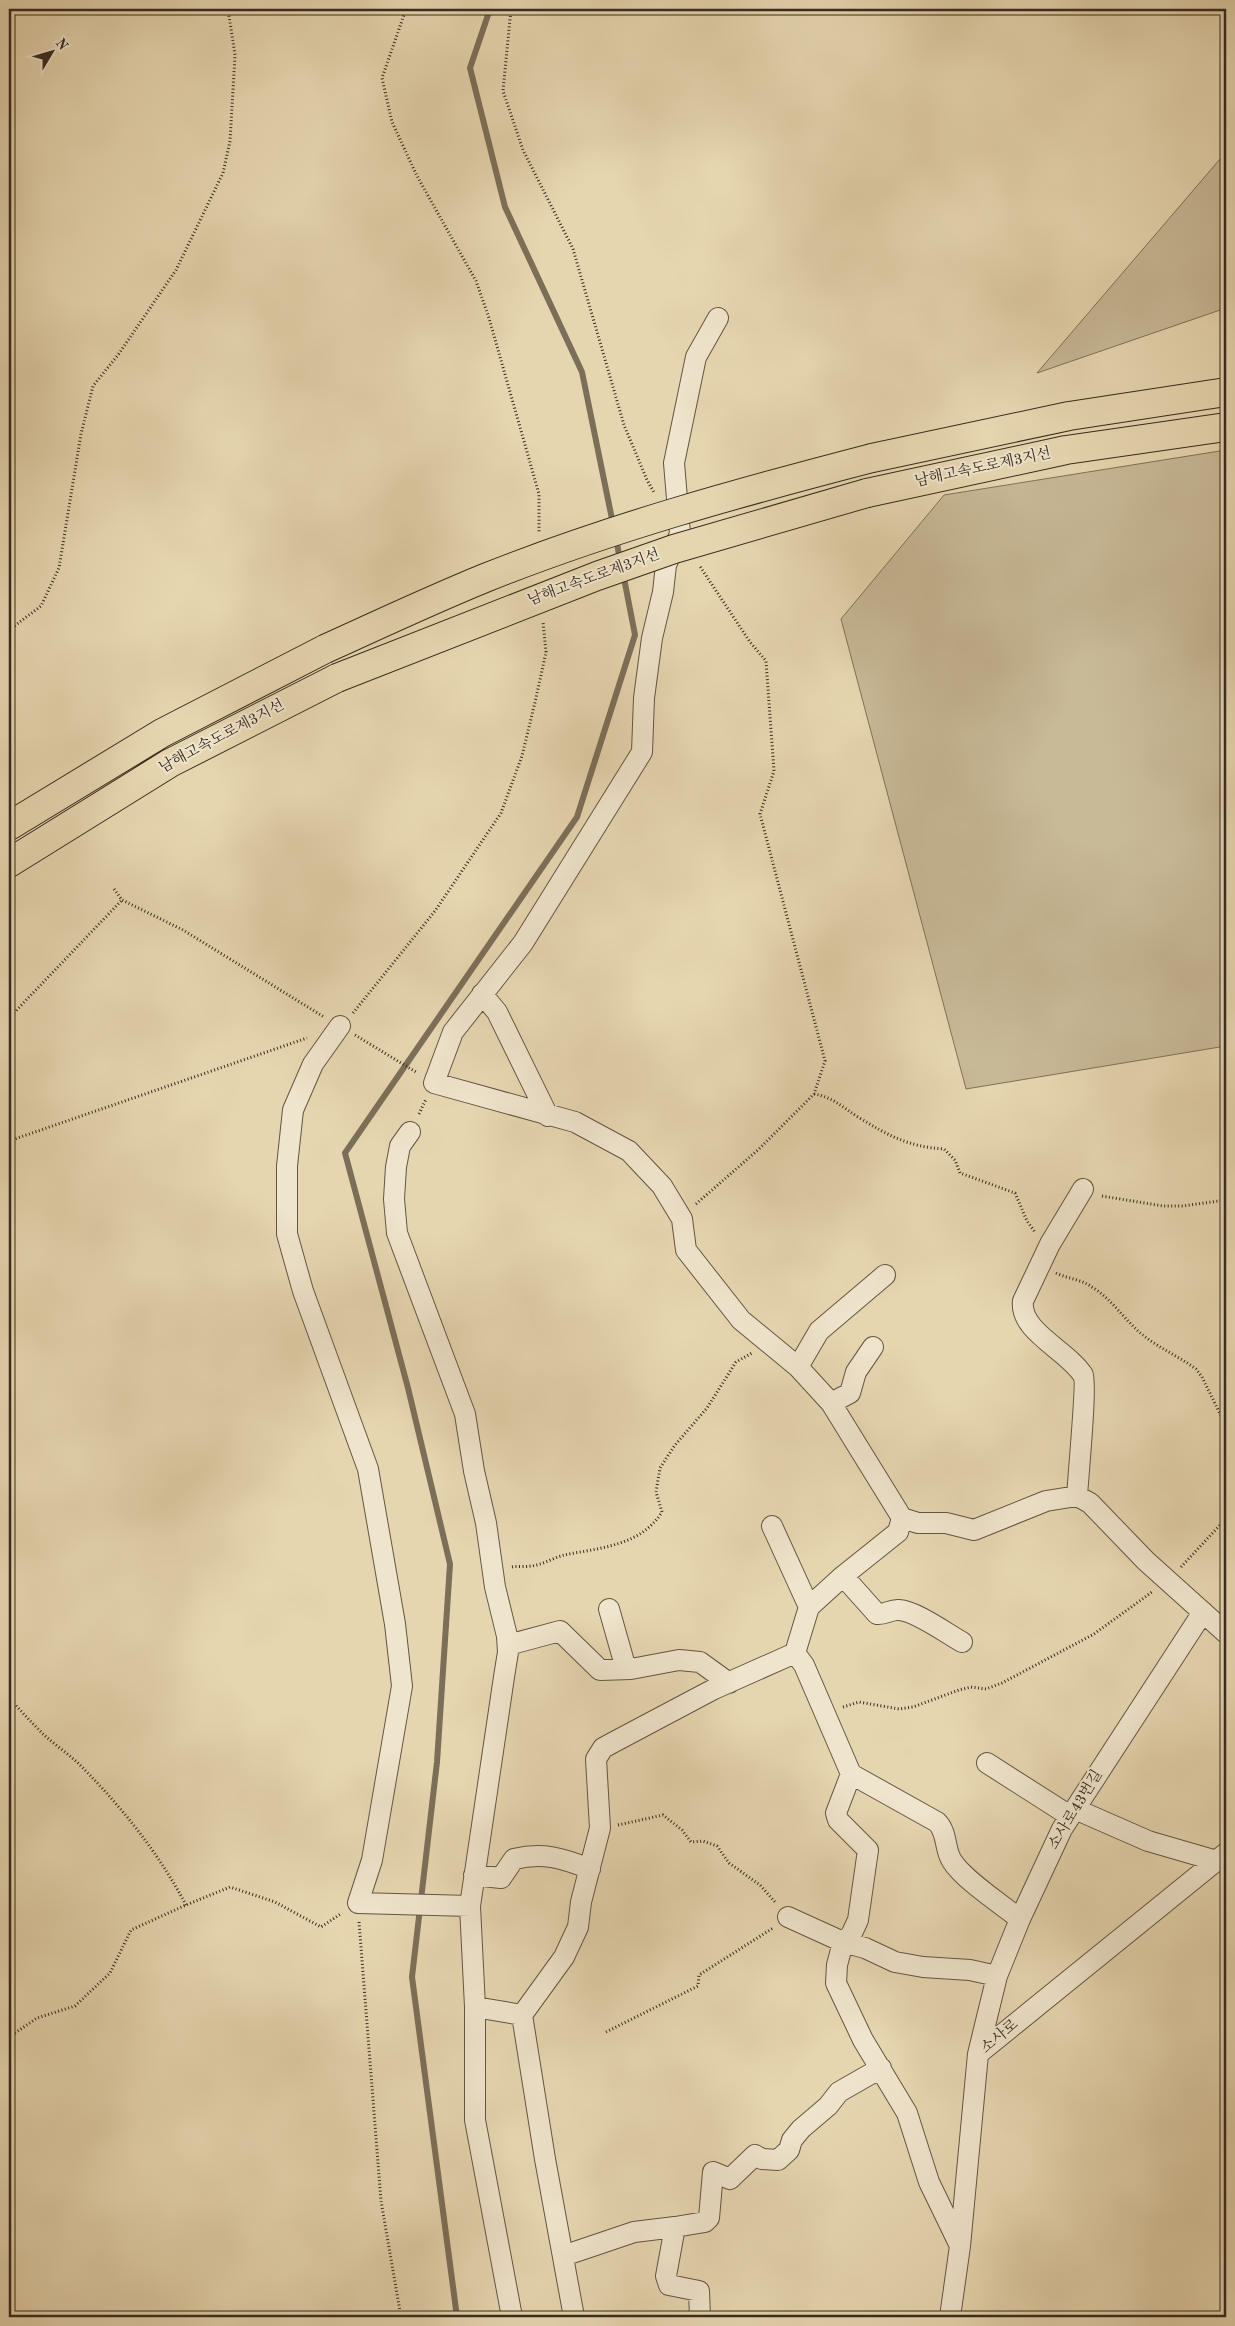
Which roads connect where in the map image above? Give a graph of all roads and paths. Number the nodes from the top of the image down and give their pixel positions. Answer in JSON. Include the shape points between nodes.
{"nodes":[{"id":1,"x":228,"y":9,"type":"edge"},
{"id":2,"x":406,"y":9,"type":"edge"},
{"id":3,"x":511,"y":9,"type":"edge"},
{"id":4,"x":718,"y":318,"type":"dead end"},
{"id":5,"x":1226,"y":392,"type":"edge"},
{"id":6,"x":1226,"y":427,"type":"edge"},
{"id":7,"x":656,"y":495,"type":"dead end"},
{"id":8,"x":680,"y":534,"type":"junction"},
{"id":9,"x":538,"y":539,"type":"dead end"},
{"id":10,"x":542,"y":616,"type":"dead end"},
{"id":11,"x":9,"y":630,"type":"edge"},
{"id":12,"x":9,"y":826,"type":"edge"},
{"id":13,"x":9,"y":863,"type":"edge"},
{"id":14,"x":114,"y":889,"type":"dead end"},
{"id":15,"x":122,"y":900,"type":"junction"},
{"id":16,"x":482,"y":994,"type":"junction"},
{"id":17,"x":9,"y":1018,"type":"edge"},
{"id":18,"x":345,"y":1029,"type":"junction"},
{"id":19,"x":434,"y":1084,"type":"junction"},
{"id":20,"x":814,"y":1094,"type":"junction"},
{"id":21,"x":548,"y":1116,"type":"junction"},
{"id":22,"x":410,"y":1132,"type":"joint"},
{"id":23,"x":9,"y":1141,"type":"edge"},
{"id":24,"x":1082,"y":1189,"type":"joint"},
{"id":25,"x":1226,"y":1200,"type":"edge"},
{"id":26,"x":682,"y":1219,"type":"junction"},
{"id":27,"x":1050,"y":1244,"type":"junction"},
{"id":28,"x":1041,"y":1264,"type":"junction"},
{"id":29,"x":885,"y":1275,"type":"dead end"},
{"id":30,"x":770,"y":1343,"type":"junction"},
{"id":31,"x":873,"y":1348,"type":"dead end"},
{"id":32,"x":798,"y":1367,"type":"junction"},
{"id":33,"x":831,"y":1403,"type":"junction"},
{"id":34,"x":1226,"y":1426,"type":"edge"},
{"id":35,"x":1226,"y":1447,"type":"edge"},
{"id":36,"x":1226,"y":1489,"type":"edge"},
{"id":37,"x":1077,"y":1496,"type":"junction"},
{"id":38,"x":1226,"y":1504,"type":"edge"},
{"id":39,"x":902,"y":1518,"type":"junction"},
{"id":40,"x":772,"y":1526,"type":"dead end"},
{"id":41,"x":492,"y":1569,"type":"junction"},
{"id":42,"x":843,"y":1576,"type":"junction"},
{"id":43,"x":1168,"y":1581,"type":"junction"},
{"id":44,"x":809,"y":1607,"type":"junction"},
{"id":45,"x":609,"y":1609,"type":"dead end"},
{"id":46,"x":1203,"y":1612,"type":"junction"},
{"id":47,"x":1226,"y":1634,"type":"edge"},
{"id":48,"x":962,"y":1642,"type":"dead end"},
{"id":49,"x":508,"y":1645,"type":"junction"},
{"id":50,"x":796,"y":1653,"type":"junction"},
{"id":51,"x":626,"y":1669,"type":"junction"},
{"id":52,"x":729,"y":1683,"type":"junction"},
{"id":53,"x":9,"y":1698,"type":"edge"},
{"id":54,"x":826,"y":1715,"type":"junction"},
{"id":55,"x":987,"y":1763,"type":"dead end"},
{"id":56,"x":851,"y":1774,"type":"junction"},
{"id":57,"x":1073,"y":1812,"type":"junction"},
{"id":58,"x":600,"y":1828,"type":"junction"},
{"id":59,"x":1221,"y":1857,"type":"edge"},
{"id":60,"x":590,"y":1869,"type":"junction"},
{"id":61,"x":474,"y":1875,"type":"junction"},
{"id":62,"x":358,"y":1903,"type":"junction"},
{"id":63,"x":186,"y":1904,"type":"junction"},
{"id":64,"x":470,"y":1906,"type":"junction"},
{"id":65,"x":788,"y":1916,"type":"junction"},
{"id":66,"x":1020,"y":1918,"type":"junction"},
{"id":67,"x":842,"y":1942,"type":"junction"},
{"id":68,"x":997,"y":1976,"type":"junction"},
{"id":69,"x":475,"y":2007,"type":"junction"},
{"id":70,"x":522,"y":2015,"type":"junction"},
{"id":71,"x":606,"y":2032,"type":"dead end"},
{"id":72,"x":9,"y":2037,"type":"edge"},
{"id":73,"x":978,"y":2054,"type":"junction"},
{"id":74,"x":881,"y":2068,"type":"junction"},
{"id":75,"x":675,"y":2228,"type":"junction"},
{"id":76,"x":960,"y":2246,"type":"junction"},
{"id":77,"x":563,"y":2256,"type":"junction"},
{"id":78,"x":401,"y":2317,"type":"edge"},
{"id":79,"x":512,"y":2317,"type":"edge"},
{"id":80,"x":574,"y":2317,"type":"edge"},
{"id":81,"x":700,"y":2317,"type":"edge"},
{"id":82,"x":950,"y":2317,"type":"edge"}],
"edges":[{"from":1,"to":11,"type":"path","via":[[236,56],[230,141],[223,173],[176,270],[93,386],[81,434],[59,568],[41,606]]},
{"from":2,"to":9,"type":"path","via":[[382,78],[392,122],[417,176],[476,281],[489,318],[539,494]]},
{"from":3,"to":7,"type":"path","via":[[503,91],[523,150],[573,249],[624,424]]},
{"from":4,"to":8,"type":"street","via":[[696,357],[674,463]]},
{"from":5,"to":12,"type":"highway","name":"남해고속도로제3지선","bridge":true,"via":[[1070,416],[872,458],[743,491],[485,578],[325,649],[162,733]]},
{"from":6,"to":13,"type":"highway","name":"남해고속도로제3지선","bridge":true,"via":[[1066,450],[867,492],[674,549],[337,678],[170,763]]},
{"from":8,"to":16,"type":"street","via":[[666,565],[652,638],[644,698],[642,752],[523,943]]},
{"from":8,"to":20,"type":"path","via":[[750,642],[766,661],[774,771],[760,814],[825,1061]]},
{"from":10,"to":18,"type":"path","via":[[546,652],[522,756],[501,813],[435,911],[357,1008]]},
{"from":14,"to":15,"type":"path"},
{"from":15,"to":17,"type":"path"},
{"from":15,"to":18,"type":"path","via":[[183,930]]},
{"from":16,"to":19,"type":"street","via":[[453,1032]]},
{"from":16,"to":21,"type":"street","via":[[497,1012]]},
{"from":18,"to":19,"type":"path"},
{"from":18,"to":23,"type":"path"},
{"from":18,"to":62,"type":"street","via":[[313,1064],[293,1110],[287,1166],[287,1234],[303,1291],[368,1469],[395,1624],[402,1686],[372,1860]]},
{"from":19,"to":21,"type":"street"},
{"from":19,"to":22,"type":"path"},
{"from":20,"to":26,"type":"path"},
{"from":20,"to":27,"type":"path","via":[[832,1098],[893,1138],[926,1148],[944,1149],[960,1173],[1015,1192],[1027,1221]]},
{"from":21,"to":26,"type":"street","via":[[575,1122],[629,1151],[662,1186]]},
{"from":22,"to":41,"type":"street","via":[[400,1146],[396,1167],[397,1233],[465,1414]]},
{"from":24,"to":25,"type":"path","via":[[1115,1199],[1163,1206]]},
{"from":24,"to":27,"type":"street"},
{"from":26,"to":30,"type":"street","via":[[686,1250],[741,1320]]},
{"from":27,"to":28,"type":"street"},
{"from":28,"to":34,"type":"path","via":[[1094,1288],[1138,1331],[1196,1369]]},
{"from":28,"to":37,"type":"street","via":[[1023,1301],[1022,1310],[1029,1326],[1054,1345],[1084,1377]]},
{"from":29,"to":32,"type":"street","via":[[819,1331]]},
{"from":30,"to":32,"type":"street"},
{"from":30,"to":41,"type":"path","via":[[736,1362],[707,1408],[660,1468],[656,1492],[662,1512],[643,1532],[617,1545],[561,1556],[532,1566]]},
{"from":31,"to":33,"type":"street","via":[[856,1372],[850,1393]]},
{"from":32,"to":33,"type":"street"},
{"from":33,"to":39,"type":"street"},
{"from":35,"to":36,"type":"path","via":[[1222,1466]]},
{"from":37,"to":39,"type":"street","via":[[1046,1501],[974,1530]]},
{"from":37,"to":43,"type":"street","via":[[1090,1503]]},
{"from":38,"to":43,"type":"path","via":[[1220,1524]]},
{"from":39,"to":42,"type":"street","via":[[898,1532]]},
{"from":40,"to":44,"type":"street"},
{"from":41,"to":49,"type":"street"},
{"from":42,"to":44,"type":"street"},
{"from":42,"to":48,"type":"street","via":[[877,1614],[886,1615],[896,1609],[907,1611]]},
{"from":43,"to":46,"type":"street"},
{"from":43,"to":54,"type":"path","via":[[1094,1634],[1002,1683],[986,1689],[971,1687],[959,1690],[913,1707],[899,1709],[859,1702]]},
{"from":44,"to":50,"type":"street"},
{"from":45,"to":51,"type":"street"},
{"from":46,"to":47,"type":"street"},
{"from":46,"to":57,"type":"street","name":"소사로43번길"},
{"from":49,"to":51,"type":"street","via":[[560,1631],[600,1670]]},
{"from":49,"to":61,"type":"street"},
{"from":50,"to":52,"type":"street"},
{"from":50,"to":54,"type":"street"},
{"from":51,"to":52,"type":"street","via":[[679,1660],[700,1662]]},
{"from":52,"to":58,"type":"street","via":[[603,1748],[596,1759]]},
{"from":53,"to":63,"type":"path","via":[[43,1734],[78,1763],[148,1841]]},
{"from":54,"to":56,"type":"street"},
{"from":55,"to":57,"type":"street"},
{"from":56,"to":66,"type":"street","via":[[938,1822],[944,1829],[952,1861],[960,1871]]},
{"from":56,"to":67,"type":"street","via":[[836,1813],[838,1820],[868,1850],[858,1920]]},
{"from":57,"to":59,"type":"street","via":[[1148,1841]]},
{"from":57,"to":66,"type":"street","name":"소사로43번길"},
{"from":58,"to":60,"type":"street"},
{"from":58,"to":65,"type":"path","via":[[663,1815],[691,1842],[703,1840],[717,1846],[729,1863],[760,1885]]},
{"from":59,"to":73,"type":"street","name":"소사로"},
{"from":60,"to":61,"type":"street","via":[[564,1859],[535,1854],[514,1859],[501,1878]]},
{"from":60,"to":70,"type":"street","via":[[578,1927],[560,1964]]},
{"from":61,"to":64,"type":"street"},
{"from":62,"to":63,"type":"path","via":[[321,1927],[275,1902],[230,1887]]},
{"from":62,"to":64,"type":"street"},
{"from":62,"to":78,"type":"path","via":[[381,2201]]},
{"from":63,"to":72,"type":"path","via":[[131,1930],[110,1973],[75,2006],[37,2018]]},
{"from":64,"to":69,"type":"street"},
{"from":65,"to":67,"type":"street"},
{"from":65,"to":71,"type":"path","via":[[699,1975],[698,1986]]},
{"from":66,"to":68,"type":"street","name":"소사로43번길"},
{"from":67,"to":68,"type":"street","via":[[865,1948],[895,1962]]},
{"from":67,"to":74,"type":"street","via":[[836,1983],[863,2040]]},
{"from":68,"to":73,"type":"street","name":"소사로43번길"},
{"from":69,"to":70,"type":"street"},
{"from":69,"to":79,"type":"street","via":[[475,2120]]},
{"from":70,"to":77,"type":"street"},
{"from":73,"to":76,"type":"street","name":"소사로"},
{"from":74,"to":75,"type":"street","via":[[839,2092],[801,2129],[789,2150],[778,2160],[755,2155],[730,2179],[712,2172],[710,2218]]},
{"from":74,"to":76,"type":"street","via":[[907,2113],[929,2182]]},
{"from":75,"to":77,"type":"street","via":[[634,2232]]},
{"from":75,"to":81,"type":"street","via":[[666,2276],[669,2285],[699,2291]]},
{"from":76,"to":82,"type":"street","name":"소사로"},
{"from":77,"to":80,"type":"street"}]}
